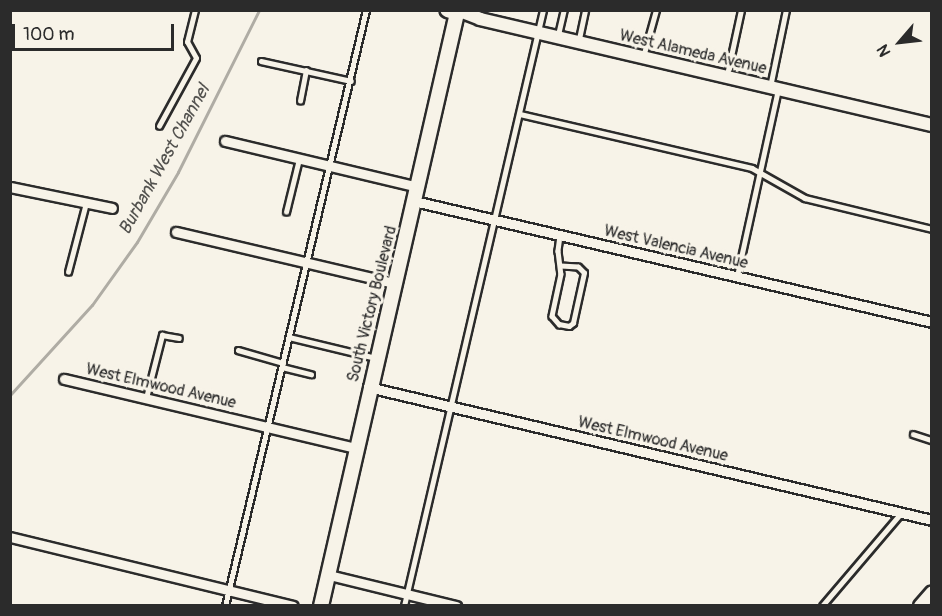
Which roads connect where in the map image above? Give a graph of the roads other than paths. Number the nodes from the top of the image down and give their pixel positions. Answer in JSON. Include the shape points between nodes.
{"nodes":[{"id":1,"x":195,"y":10,"type":"edge"},
{"id":2,"x":366,"y":10,"type":"edge"},
{"id":3,"x":543,"y":10,"type":"edge"},
{"id":4,"x":564,"y":10,"type":"edge"},
{"id":5,"x":585,"y":10,"type":"edge"},
{"id":6,"x":656,"y":10,"type":"edge"},
{"id":7,"x":741,"y":10,"type":"edge"},
{"id":8,"x":786,"y":10,"type":"edge"},
{"id":9,"x":454,"y":11,"type":"edge"},
{"id":10,"x":538,"y":32,"type":"junction"},
{"id":11,"x":558,"y":38,"type":"junction"},
{"id":12,"x":578,"y":42,"type":"junction"},
{"id":13,"x":643,"y":57,"type":"junction"},
{"id":14,"x":261,"y":61,"type":"dead end"},
{"id":15,"x":306,"y":71,"type":"junction"},
{"id":16,"x":726,"y":77,"type":"junction"},
{"id":17,"x":351,"y":81,"type":"junction"},
{"id":18,"x":774,"y":88,"type":"junction"},
{"id":19,"x":300,"y":101,"type":"dead end"},
{"id":20,"x":520,"y":114,"type":"junction"},
{"id":21,"x":932,"y":124,"type":"edge"},
{"id":22,"x":159,"y":126,"type":"dead end"},
{"id":23,"x":225,"y":141,"type":"dead end"},
{"id":24,"x":299,"y":159,"type":"junction"},
{"id":25,"x":332,"y":166,"type":"junction"},
{"id":26,"x":761,"y":170,"type":"junction"},
{"id":27,"x":418,"y":186,"type":"junction"},
{"id":28,"x":10,"y":187,"type":"edge"},
{"id":29,"x":414,"y":201,"type":"junction"},
{"id":30,"x":86,"y":203,"type":"junction"},
{"id":31,"x":112,"y":208,"type":"dead end"},
{"id":32,"x":286,"y":212,"type":"dead end"},
{"id":33,"x":495,"y":221,"type":"junction"},
{"id":34,"x":932,"y":229,"type":"edge"},
{"id":35,"x":176,"y":232,"type":"dead end"},
{"id":36,"x":560,"y":236,"type":"junction"},
{"id":37,"x":306,"y":263,"type":"junction"},
{"id":38,"x":561,"y":266,"type":"junction"},
{"id":39,"x":68,"y":272,"type":"dead end"},
{"id":40,"x":736,"y":276,"type":"junction"},
{"id":41,"x":394,"y":283,"type":"junction"},
{"id":42,"x":932,"y":322,"type":"edge"},
{"id":43,"x":289,"y":337,"type":"junction"},
{"id":44,"x":179,"y":338,"type":"dead end"},
{"id":45,"x":238,"y":350,"type":"dead end"},
{"id":46,"x":376,"y":358,"type":"junction"},
{"id":47,"x":282,"y":365,"type":"junction"},
{"id":48,"x":311,"y":374,"type":"dead end"},
{"id":49,"x":64,"y":379,"type":"dead end"},
{"id":50,"x":368,"y":387,"type":"junction"},
{"id":51,"x":146,"y":398,"type":"junction"},
{"id":52,"x":451,"y":406,"type":"junction"},
{"id":53,"x":268,"y":427,"type":"junction"},
{"id":54,"x":913,"y":434,"type":"dead end"},
{"id":55,"x":932,"y":440,"type":"edge"},
{"id":56,"x":356,"y":448,"type":"junction"},
{"id":57,"x":902,"y":512,"type":"junction"},
{"id":58,"x":932,"y":520,"type":"edge"},
{"id":59,"x":10,"y":537,"type":"edge"},
{"id":60,"x":329,"y":575,"type":"junction"},
{"id":61,"x":229,"y":589,"type":"junction"},
{"id":62,"x":407,"y":594,"type":"junction"},
{"id":63,"x":931,"y":595,"type":"edge"},
{"id":64,"x":225,"y":606,"type":"edge"},
{"id":65,"x":293,"y":606,"type":"edge"},
{"id":66,"x":321,"y":606,"type":"edge"},
{"id":67,"x":404,"y":606,"type":"edge"},
{"id":68,"x":456,"y":606,"type":"edge"},
{"id":69,"x":822,"y":606,"type":"edge"},
{"id":70,"x":920,"y":606,"type":"edge"}],
"edges":[{"from":1,"to":22,"type":"lane","via":[[187,42],[196,57]]},
{"from":2,"to":17,"type":"lane"},
{"from":3,"to":10,"type":"lane"},
{"from":4,"to":11,"type":"lane"},
{"from":5,"to":12,"type":"lane"},
{"from":6,"to":13,"type":"lane"},
{"from":7,"to":16,"type":"lane"},
{"from":8,"to":18,"type":"lane"},
{"from":9,"to":10,"type":"main road","name":"West Alameda Avenue"},
{"from":9,"to":27,"type":"main road","name":"South Victory Boulevard"},
{"from":10,"to":11,"type":"main road","name":"West Alameda Avenue"},
{"from":10,"to":20,"type":"lane"},
{"from":11,"to":12,"type":"main road","name":"West Alameda Avenue"},
{"from":12,"to":13,"type":"main road","name":"West Alameda Avenue"},
{"from":13,"to":16,"type":"main road","name":"West Alameda Avenue"},
{"from":14,"to":15,"type":"lane"},
{"from":15,"to":17,"type":"lane"},
{"from":15,"to":19,"type":"lane"},
{"from":16,"to":18,"type":"main road","name":"West Alameda Avenue"},
{"from":17,"to":25,"type":"lane"},
{"from":18,"to":21,"type":"main road","name":"West Alameda Avenue"},
{"from":18,"to":26,"type":"lane"},
{"from":20,"to":26,"type":"lane"},
{"from":20,"to":33,"type":"lane"},
{"from":23,"to":24,"type":"street"},
{"from":24,"to":25,"type":"street"},
{"from":24,"to":32,"type":"lane"},
{"from":25,"to":27,"type":"street"},
{"from":25,"to":37,"type":"lane"},
{"from":26,"to":34,"type":"lane","via":[[805,198]]},
{"from":26,"to":40,"type":"lane"},
{"from":27,"to":29,"type":"main road","name":"South Victory Boulevard"},
{"from":28,"to":30,"type":"street"},
{"from":29,"to":33,"type":"street","name":"West Valencia Avenue"},
{"from":29,"to":41,"type":"main road","name":"South Victory Boulevard"},
{"from":30,"to":31,"type":"street"},
{"from":30,"to":39,"type":"lane"},
{"from":33,"to":36,"type":"street","name":"West Valencia Avenue"},
{"from":33,"to":52,"type":"lane"},
{"from":35,"to":37,"type":"street"},
{"from":36,"to":38,"type":"lane"},
{"from":36,"to":40,"type":"street","name":"West Valencia Avenue"},
{"from":37,"to":41,"type":"street"},
{"from":37,"to":43,"type":"lane"},
{"from":38,"to":38,"type":"lane","via":[[552,316],[559,324],[569,326],[573,323],[584,273],[578,267]]},
{"from":40,"to":42,"type":"street","name":"West Valencia Avenue"},
{"from":41,"to":46,"type":"main road","name":"South Victory Boulevard"},
{"from":43,"to":46,"type":"lane"},
{"from":43,"to":47,"type":"lane"},
{"from":44,"to":51,"type":"lane","via":[[162,335]]},
{"from":45,"to":47,"type":"lane"},
{"from":46,"to":50,"type":"main road","name":"South Victory Boulevard"},
{"from":47,"to":48,"type":"lane"},
{"from":47,"to":53,"type":"lane"},
{"from":49,"to":51,"type":"street","name":"West Elmwood Avenue"},
{"from":50,"to":52,"type":"street","name":"West Elmwood Avenue"},
{"from":50,"to":56,"type":"main road","name":"South Victory Boulevard"},
{"from":51,"to":53,"type":"street","name":"West Elmwood Avenue"},
{"from":52,"to":57,"type":"street","name":"West Elmwood Avenue"},
{"from":52,"to":62,"type":"lane"},
{"from":53,"to":56,"type":"street","name":"West Elmwood Avenue"},
{"from":53,"to":61,"type":"lane"},
{"from":54,"to":55,"type":"lane"},
{"from":56,"to":60,"type":"main road","name":"South Victory Boulevard"},
{"from":57,"to":58,"type":"street","name":"West Elmwood Avenue"},
{"from":57,"to":69,"type":"lane"},
{"from":59,"to":61,"type":"street"},
{"from":60,"to":62,"type":"street"},
{"from":60,"to":66,"type":"main road","name":"South Victory Boulevard"},
{"from":61,"to":64,"type":"lane"},
{"from":61,"to":65,"type":"street"},
{"from":62,"to":67,"type":"lane"},
{"from":62,"to":68,"type":"street"},
{"from":63,"to":70,"type":"main road"}]}
